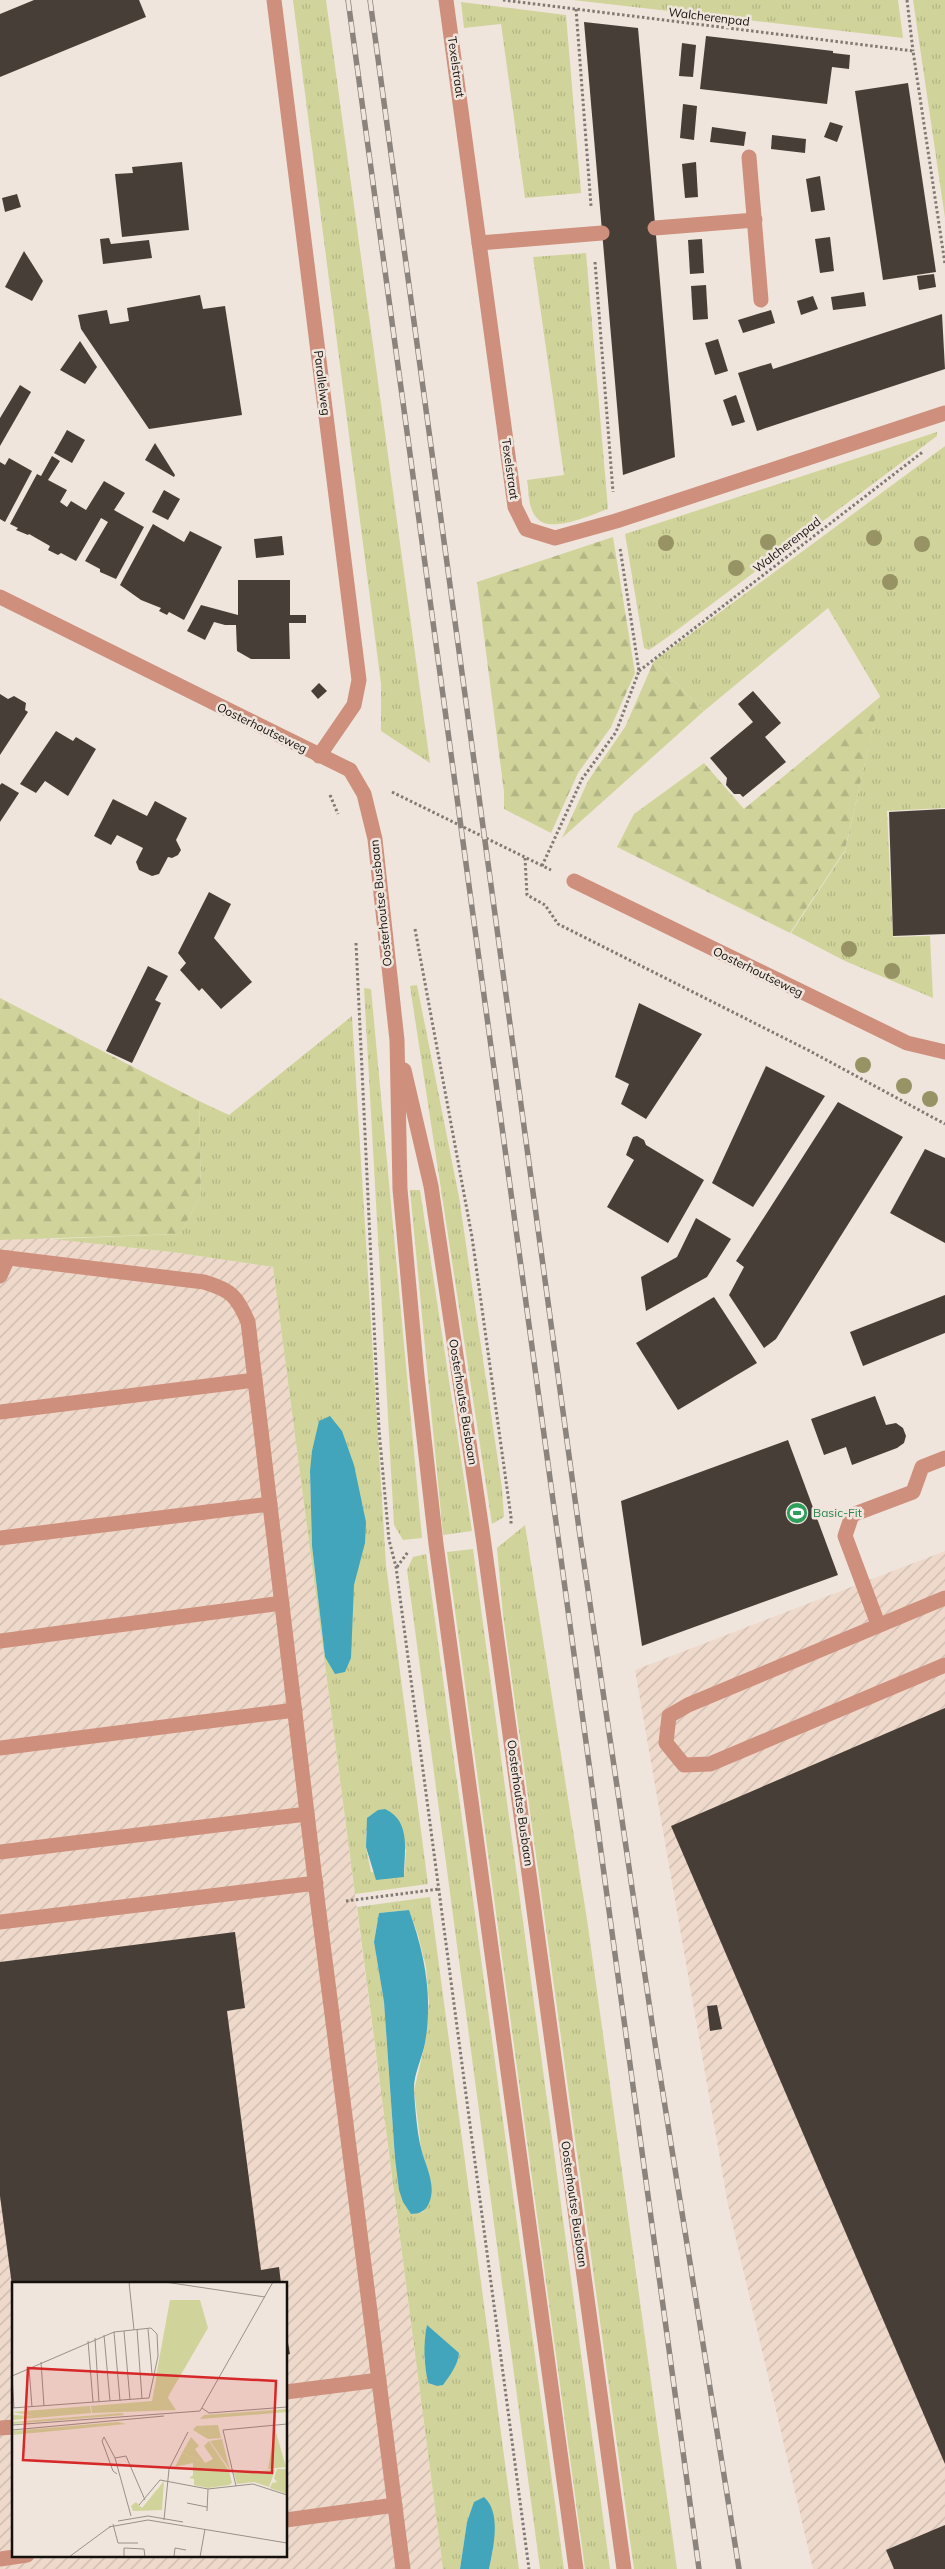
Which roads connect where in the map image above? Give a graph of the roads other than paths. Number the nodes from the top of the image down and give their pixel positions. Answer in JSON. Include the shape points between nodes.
{"nodes":[{"id":1,"x":274,"y":0,"type":"edge"},
{"id":2,"x":446,"y":0,"type":"edge"},
{"id":3,"x":749,"y":157,"type":"dead end"},
{"id":4,"x":755,"y":220,"type":"junction"},
{"id":5,"x":655,"y":228,"type":"dead end"},
{"id":6,"x":598,"y":233,"type":"road end"},
{"id":7,"x":480,"y":243,"type":"junction"},
{"id":8,"x":761,"y":300,"type":"dead end"},
{"id":9,"x":945,"y":413,"type":"edge"},
{"id":10,"x":0,"y":597,"type":"edge"},
{"id":11,"x":318,"y":756,"type":"junction"},
{"id":12,"x":350,"y":770,"type":"joint"},
{"id":13,"x":574,"y":881,"type":"dead end"},
{"id":14,"x":397,"y":1040,"type":"junction"},
{"id":15,"x":945,"y":1052,"type":"edge"},
{"id":16,"x":4,"y":1258,"type":"edge"},
{"id":17,"x":0,"y":1276,"type":"edge"},
{"id":18,"x":255,"y":1380,"type":"junction"},
{"id":19,"x":0,"y":1412,"type":"edge"},
{"id":20,"x":945,"y":1458,"type":"edge"},
{"id":21,"x":270,"y":1504,"type":"junction"},
{"id":22,"x":0,"y":1538,"type":"edge"},
{"id":23,"x":945,"y":1598,"type":"edge"},
{"id":24,"x":282,"y":1603,"type":"junction"},
{"id":25,"x":878,"y":1624,"type":"junction"},
{"id":26,"x":0,"y":1641,"type":"edge"},
{"id":27,"x":945,"y":1665,"type":"edge"},
{"id":28,"x":295,"y":1710,"type":"junction"},
{"id":29,"x":0,"y":1748,"type":"edge"},
{"id":30,"x":307,"y":1814,"type":"junction"},
{"id":31,"x":0,"y":1852,"type":"edge"},
{"id":32,"x":316,"y":1883,"type":"junction"},
{"id":33,"x":0,"y":1922,"type":"edge"},
{"id":34,"x":379,"y":2380,"type":"junction"},
{"id":35,"x":288,"y":2392,"type":"edge"},
{"id":36,"x":395,"y":2505,"type":"junction"},
{"id":37,"x":288,"y":2520,"type":"edge"},
{"id":38,"x":20,"y":2556,"type":"edge"},
{"id":39,"x":0,"y":2559,"type":"edge"},
{"id":40,"x":403,"y":2569,"type":"edge"},
{"id":41,"x":576,"y":2569,"type":"edge"},
{"id":42,"x":624,"y":2569,"type":"edge"}],
"edges":[{"from":1,"to":11,"type":"street","name":"Parallelweg","via":[[359,680],[354,706]]},
{"from":2,"to":7,"type":"street","name":"Texelstraat"},
{"from":3,"to":4,"type":"street"},
{"from":4,"to":5,"type":"street"},
{"from":4,"to":8,"type":"street"},
{"from":6,"to":7,"type":"street"},
{"from":7,"to":9,"type":"street","name":"Texelstraat","via":[[516,507],[526,529],[555,538]]},
{"from":10,"to":11,"type":"street","name":"Oosterhoutseweg"},
{"from":11,"to":12,"type":"street","name":"Oosterhoutseweg"},
{"from":12,"to":14,"type":"street","name":"Oosterhoutse Busbaan","via":[[364,794],[375,839]]},
{"from":13,"to":15,"type":"street","name":"Oosterhoutseweg","via":[[907,1043]]},
{"from":14,"to":41,"type":"street","name":"Oosterhoutse Busbaan","via":[[400,1190],[436,1544]]},
{"from":14,"to":42,"type":"street","name":"Oosterhoutse Busbaan","via":[[431,1186],[482,1527]]},
{"from":16,"to":17,"type":"street"},
{"from":16,"to":18,"type":"street","via":[[204,1282],[225,1288],[240,1302],[248,1322]]},
{"from":18,"to":19,"type":"street"},
{"from":18,"to":21,"type":"street"},
{"from":20,"to":25,"type":"street","via":[[922,1467],[913,1492],[852,1515],[844,1536]]},
{"from":21,"to":22,"type":"street"},
{"from":21,"to":24,"type":"street"},
{"from":23,"to":25,"type":"street"},
{"from":24,"to":26,"type":"street"},
{"from":24,"to":28,"type":"street"},
{"from":25,"to":27,"type":"street","via":[[688,1705],[669,1716],[666,1743],[684,1765],[710,1764]]},
{"from":28,"to":29,"type":"street"},
{"from":28,"to":30,"type":"street"},
{"from":30,"to":31,"type":"street"},
{"from":30,"to":32,"type":"street"},
{"from":32,"to":33,"type":"street"},
{"from":32,"to":34,"type":"street"},
{"from":34,"to":35,"type":"street"},
{"from":34,"to":36,"type":"street"},
{"from":36,"to":37,"type":"street"},
{"from":36,"to":40,"type":"street"},
{"from":38,"to":39,"type":"street"}]}
